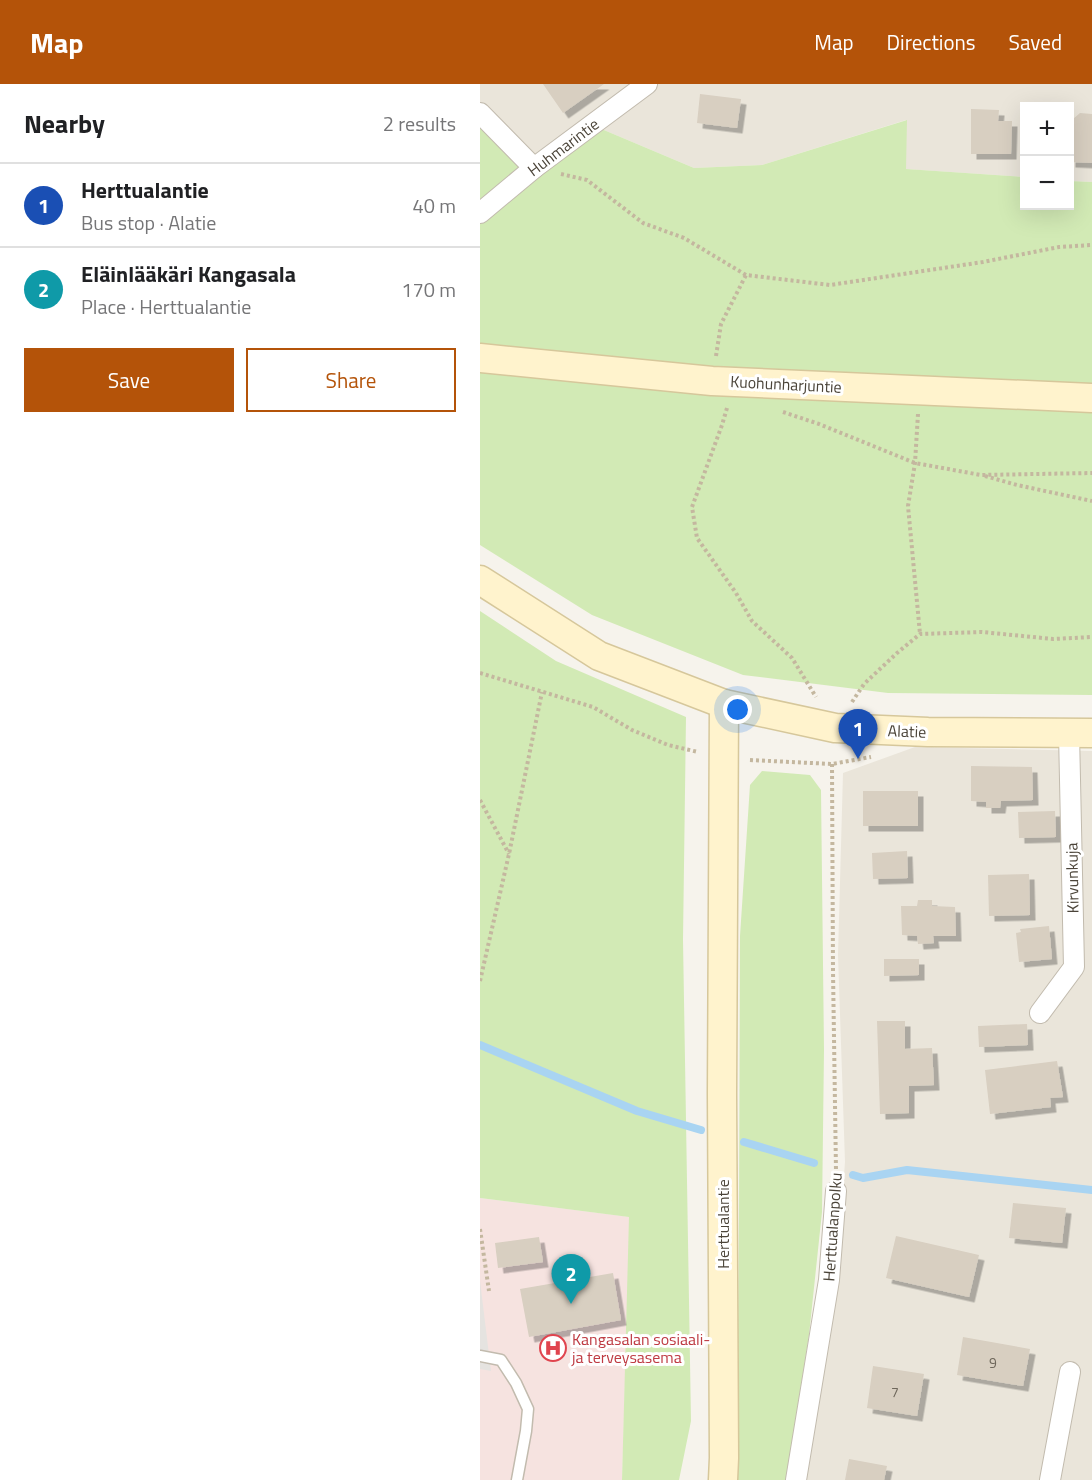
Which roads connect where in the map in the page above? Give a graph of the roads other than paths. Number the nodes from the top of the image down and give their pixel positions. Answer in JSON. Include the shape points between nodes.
{"nodes":[{"id":1,"x":647,"y":84,"type":"edge"},
{"id":2,"x":480,"y":113,"type":"edge"},
{"id":3,"x":534,"y":168,"type":"junction"},
{"id":4,"x":480,"y":213,"type":"edge"},
{"id":5,"x":480,"y":358,"type":"edge"},
{"id":6,"x":1092,"y":398,"type":"edge"},
{"id":7,"x":480,"y":580,"type":"edge"},
{"id":8,"x":724,"y":704,"type":"junction"},
{"id":9,"x":1080,"y":733,"type":"edge"},
{"id":10,"x":1040,"y":1012,"type":"dead end"},
{"id":11,"x":836,"y":1191,"type":"road end"},
{"id":12,"x":480,"y":1356,"type":"edge"},
{"id":13,"x":1070,"y":1372,"type":"dead end"},
{"id":14,"x":517,"y":1480,"type":"edge"},
{"id":15,"x":723,"y":1480,"type":"edge"},
{"id":16,"x":796,"y":1480,"type":"edge"},
{"id":17,"x":1050,"y":1480,"type":"edge"}],
"edges":[{"from":1,"to":3,"type":"street","name":"Huhmarintie"},
{"from":2,"to":3,"type":"street"},
{"from":3,"to":4,"type":"street","name":"Huhmarintie"},
{"from":5,"to":6,"type":"street","name":"Kuohunharjuntie","via":[[723,381]]},
{"from":7,"to":8,"type":"street","via":[[599,656]]},
{"from":8,"to":9,"type":"street","name":"Alatie","via":[[835,728]]},
{"from":8,"to":15,"type":"street","name":"Herttualantie"},
{"from":9,"to":10,"type":"street","name":"Kirvunkuja","via":[[1074,967]]},
{"from":11,"to":16,"type":"street","name":"Herttualanpolku","via":[[829,1280]]},
{"from":12,"to":14,"type":"lane","via":[[501,1360],[528,1409]]},
{"from":13,"to":17,"type":"street"}]}
